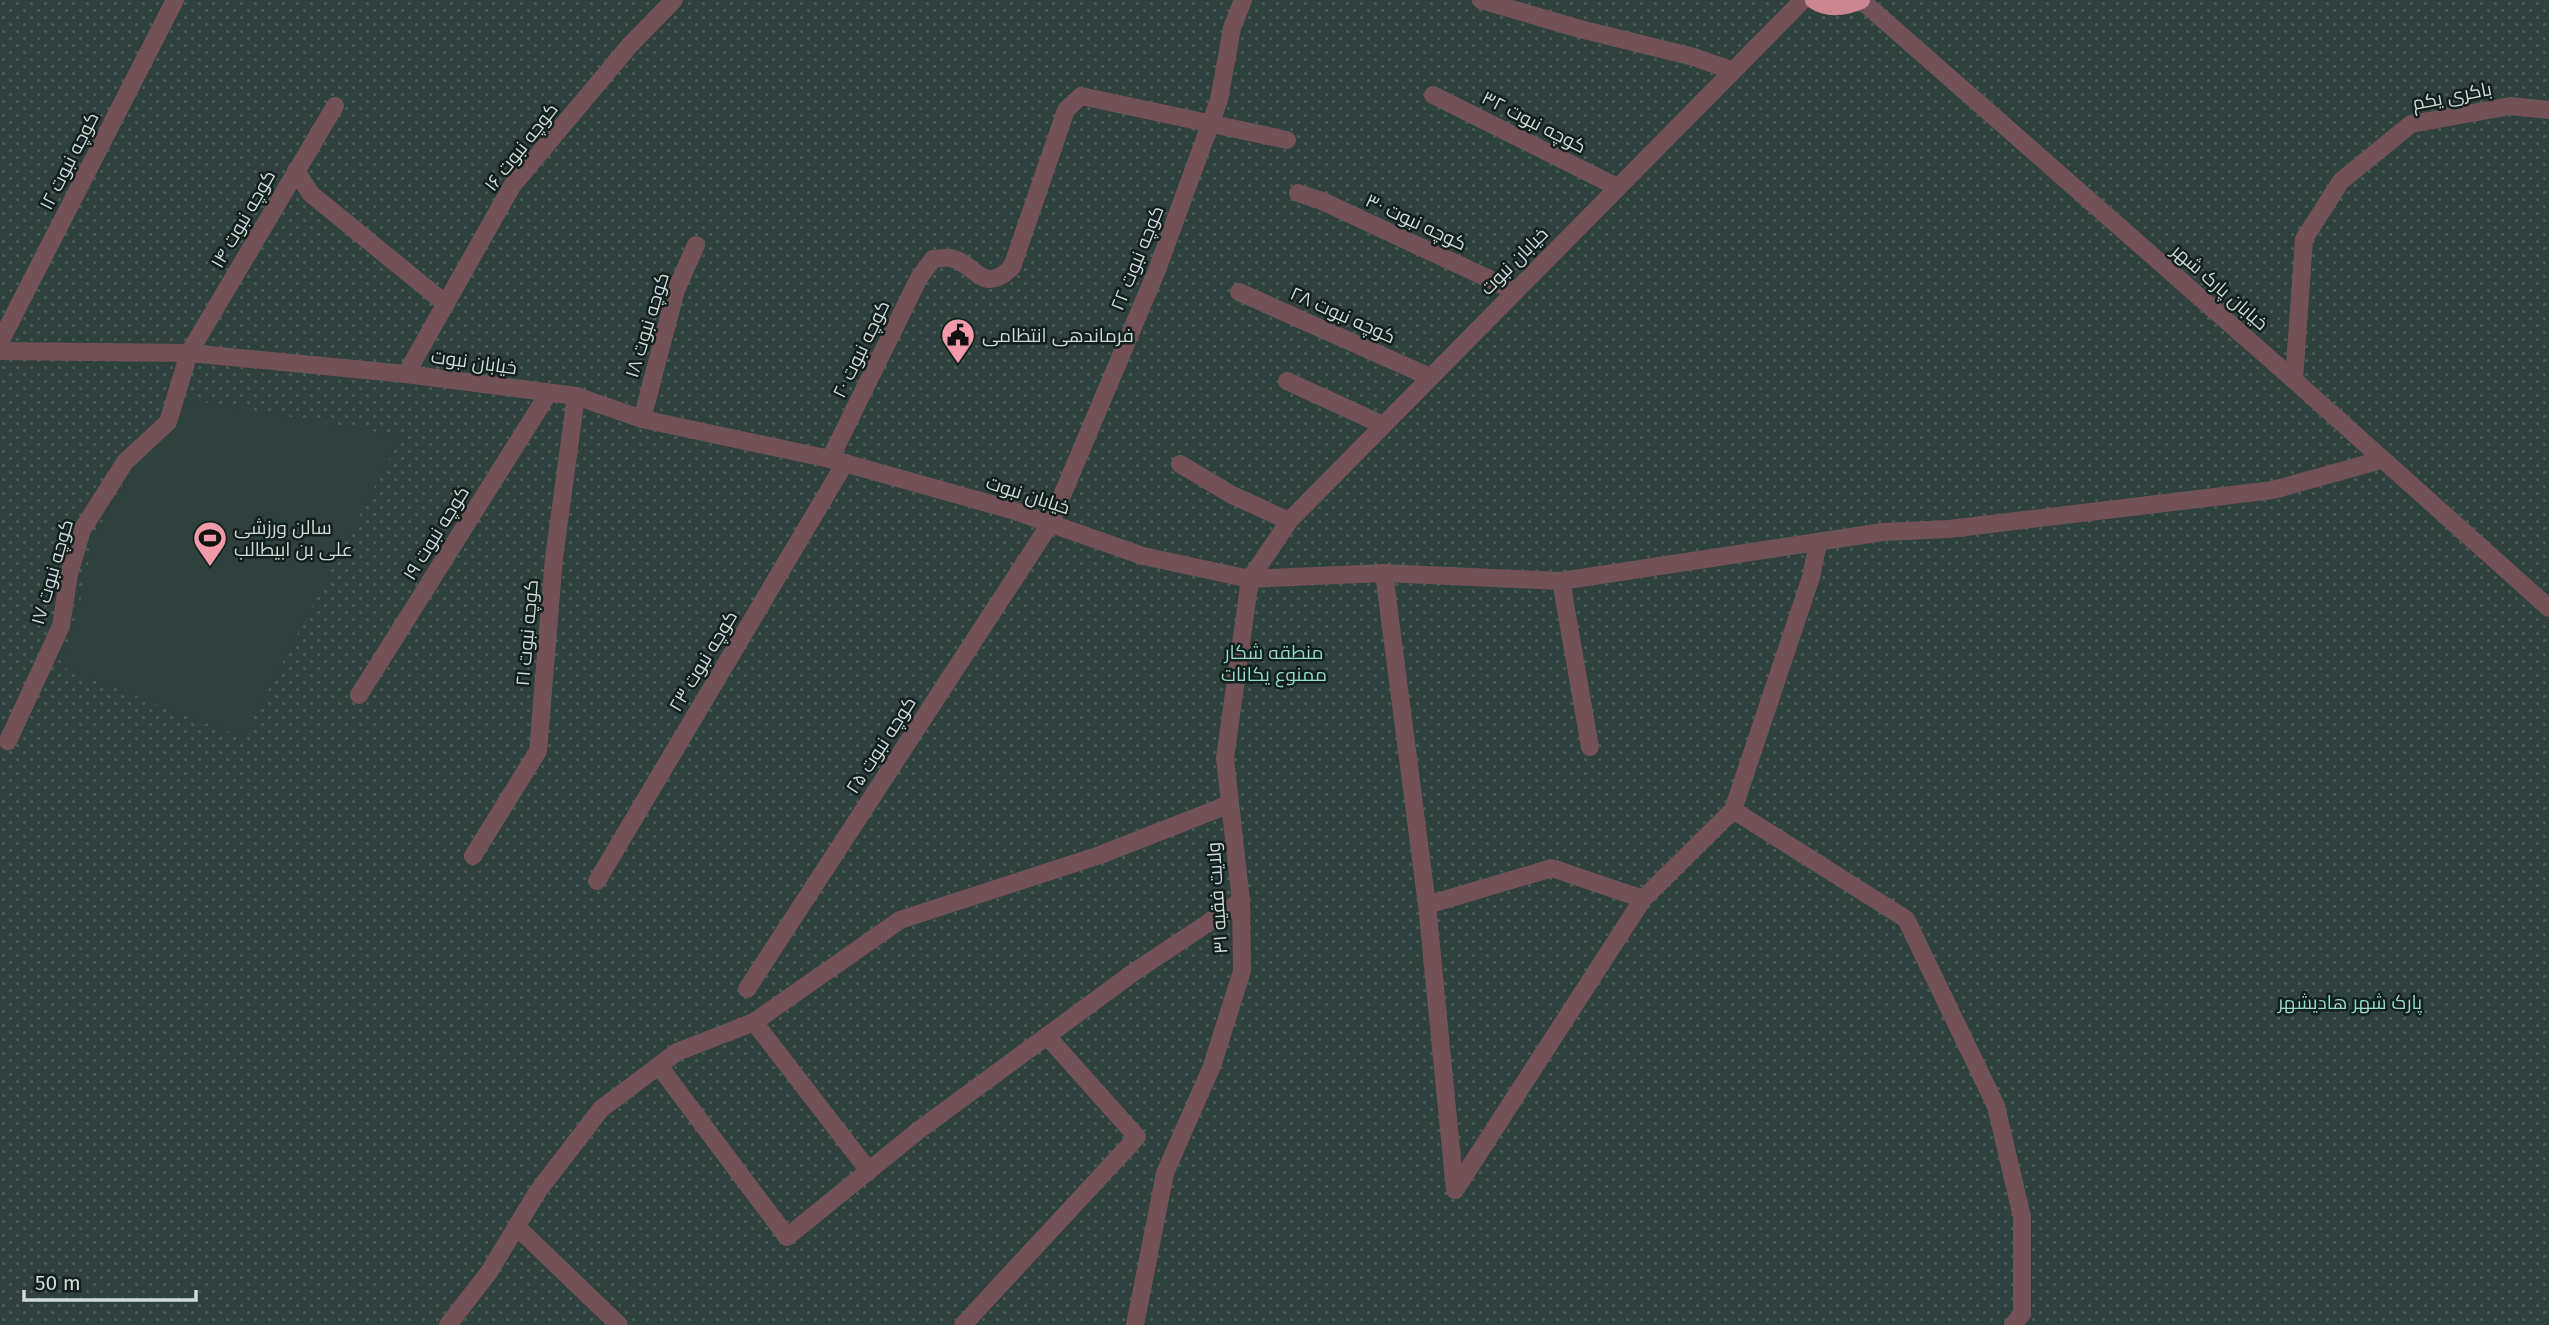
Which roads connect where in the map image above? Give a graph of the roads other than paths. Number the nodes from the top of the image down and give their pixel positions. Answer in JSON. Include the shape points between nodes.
{"nodes":[{"id":1,"x":175,"y":0,"type":"edge"},
{"id":2,"x":674,"y":0,"type":"edge"},
{"id":3,"x":1243,"y":0,"type":"edge"},
{"id":4,"x":1480,"y":0,"type":"edge"},
{"id":5,"x":1803,"y":0,"type":"edge"},
{"id":6,"x":1814,"y":0,"type":"edge"},
{"id":7,"x":1861,"y":0,"type":"edge"},
{"id":8,"x":1733,"y":71,"type":"junction"},
{"id":9,"x":1433,"y":95,"type":"dead end"},
{"id":10,"x":335,"y":106,"type":"dead end"},
{"id":11,"x":2549,"y":110,"type":"edge"},
{"id":12,"x":1210,"y":123,"type":"junction"},
{"id":13,"x":1287,"y":139,"type":"dead end"},
{"id":14,"x":296,"y":171,"type":"junction"},
{"id":15,"x":1617,"y":187,"type":"junction"},
{"id":16,"x":1298,"y":193,"type":"dead end"},
{"id":17,"x":696,"y":245,"type":"dead end"},
{"id":18,"x":1514,"y":291,"type":"junction"},
{"id":19,"x":1239,"y":292,"type":"dead end"},
{"id":20,"x":446,"y":304,"type":"junction"},
{"id":21,"x":0,"y":342,"type":"edge"},
{"id":22,"x":0,"y":351,"type":"edge"},
{"id":23,"x":189,"y":353,"type":"junction"},
{"id":24,"x":406,"y":374,"type":"junction"},
{"id":25,"x":1430,"y":377,"type":"junction"},
{"id":26,"x":2294,"y":380,"type":"junction"},
{"id":27,"x":1287,"y":381,"type":"dead end"},
{"id":28,"x":548,"y":394,"type":"junction"},
{"id":29,"x":576,"y":396,"type":"junction"},
{"id":30,"x":642,"y":419,"type":"junction"},
{"id":31,"x":1383,"y":425,"type":"junction"},
{"id":32,"x":2381,"y":460,"type":"junction"},
{"id":33,"x":837,"y":461,"type":"junction"},
{"id":34,"x":1180,"y":464,"type":"dead end"},
{"id":35,"x":1289,"y":522,"type":"junction"},
{"id":36,"x":1050,"y":524,"type":"junction"},
{"id":37,"x":1818,"y":543,"type":"junction"},
{"id":38,"x":1384,"y":573,"type":"junction"},
{"id":39,"x":1250,"y":579,"type":"junction"},
{"id":40,"x":1561,"y":581,"type":"junction"},
{"id":41,"x":2549,"y":608,"type":"edge"},
{"id":42,"x":359,"y":695,"type":"dead end"},
{"id":43,"x":8,"y":741,"type":"dead end"},
{"id":44,"x":1590,"y":747,"type":"dead end"},
{"id":45,"x":1230,"y":803,"type":"junction"},
{"id":46,"x":1733,"y":810,"type":"junction"},
{"id":47,"x":473,"y":856,"type":"dead end"},
{"id":48,"x":597,"y":881,"type":"dead end"},
{"id":49,"x":1643,"y":899,"type":"junction"},
{"id":50,"x":1241,"y":901,"type":"junction"},
{"id":51,"x":1427,"y":905,"type":"junction"},
{"id":52,"x":747,"y":989,"type":"dead end"},
{"id":53,"x":754,"y":1022,"type":"junction"},
{"id":54,"x":1047,"y":1036,"type":"junction"},
{"id":55,"x":659,"y":1066,"type":"junction"},
{"id":56,"x":869,"y":1171,"type":"junction"},
{"id":57,"x":517,"y":1227,"type":"junction"},
{"id":58,"x":448,"y":1325,"type":"edge"},
{"id":59,"x":618,"y":1325,"type":"edge"},
{"id":60,"x":963,"y":1325,"type":"edge"},
{"id":61,"x":1135,"y":1325,"type":"edge"},
{"id":62,"x":2013,"y":1325,"type":"edge"}],
"edges":[{"from":1,"to":21,"type":"street","name":"کوچه نبوت ۱۲"},
{"from":2,"to":20,"type":"street","name":"کوچه نبوت ۱۶","via":[[630,45],[512,186]]},
{"from":3,"to":12,"type":"street","name":"کوچه نبوت ۲۲"},
{"from":4,"to":8,"type":"street"},
{"from":5,"to":8,"type":"street","name":"خیابان نبوت"},
{"from":6,"to":7,"type":"main road","via":[[1833,7]]},
{"from":7,"to":26,"type":"street","name":"خیابان پارک شهر"},
{"from":8,"to":15,"type":"street","name":"خیابان نبوت"},
{"from":9,"to":15,"type":"street","name":"کوچه نبوت ۳۲"},
{"from":10,"to":14,"type":"street","name":"کوچه نبوت ۱۴"},
{"from":11,"to":26,"type":"street","name":"باکری یکم","via":[[2510,106],[2411,124],[2342,181],[2304,239]]},
{"from":12,"to":13,"type":"street"},
{"from":12,"to":33,"type":"street","name":"کوچه نبوت ۲۰","via":[[1081,96],[1066,110],[1012,267],[1002,277],[985,279],[951,258],[933,259],[919,278]]},
{"from":12,"to":36,"type":"street","name":"کوچه نبوت ۲۲","via":[[1157,270]]},
{"from":14,"to":20,"type":"street","via":[[311,194]]},
{"from":14,"to":23,"type":"street","name":"کوچه نبوت ۱۴"},
{"from":15,"to":18,"type":"street","name":"خیابان نبوت"},
{"from":16,"to":18,"type":"street","name":"کوچه نبوت ۳۰"},
{"from":17,"to":30,"type":"street","name":"کوچه نبوت ۱۸","via":[[677,290]]},
{"from":18,"to":25,"type":"street","name":"خیابان نبوت"},
{"from":19,"to":25,"type":"street","name":"کوچه نبوت ۲۸"},
{"from":20,"to":24,"type":"street","name":"کوچه نبوت ۱۶"},
{"from":22,"to":23,"type":"street","name":"خیابان نبوت"},
{"from":23,"to":24,"type":"street","name":"خیابان نبوت"},
{"from":23,"to":43,"type":"street","name":"کوچه نبوت ۱۷","via":[[168,422],[125,462],[82,530],[61,626]]},
{"from":24,"to":28,"type":"street","name":"خیابان نبوت"},
{"from":25,"to":31,"type":"street","name":"خیابان نبوت"},
{"from":26,"to":32,"type":"street","name":"خیابان پارک شهر"},
{"from":27,"to":31,"type":"street"},
{"from":28,"to":29,"type":"street","name":"خیابان نبوت"},
{"from":28,"to":42,"type":"street","name":"کوچه نبوت ۱۹"},
{"from":29,"to":30,"type":"street","name":"خیابان نبوت"},
{"from":29,"to":47,"type":"street","name":"کوچه نبوت ۲۱","via":[[554,558],[538,751]]},
{"from":30,"to":33,"type":"street","name":"خیابان نبوت"},
{"from":31,"to":35,"type":"street","name":"خیابان نبوت"},
{"from":32,"to":37,"type":"street","via":[[2273,490]]},
{"from":32,"to":41,"type":"street","name":"خیابان پارک شهر"},
{"from":33,"to":36,"type":"street","name":"خیابان نبوت"},
{"from":33,"to":48,"type":"street","name":"کوچه نبوت ۲۳"},
{"from":34,"to":35,"type":"street"},
{"from":35,"to":39,"type":"street","name":"خیابان نبوت"},
{"from":36,"to":39,"type":"street","name":"خیابان نبوت","via":[[1143,556]]},
{"from":36,"to":52,"type":"street","name":"کوچه نبوت ۲۵"},
{"from":37,"to":40,"type":"street"},
{"from":37,"to":46,"type":"street","via":[[1811,577]]},
{"from":38,"to":39,"type":"street"},
{"from":38,"to":40,"type":"street"},
{"from":38,"to":51,"type":"street"},
{"from":39,"to":45,"type":"street","name":"ولایت فقیه ۳۱","via":[[1225,758]]},
{"from":40,"to":44,"type":"street"},
{"from":45,"to":50,"type":"street","name":"ولایت فقیه ۳۱"},
{"from":45,"to":53,"type":"street","via":[[1100,855],[900,920]]},
{"from":46,"to":49,"type":"street"},
{"from":46,"to":62,"type":"street","via":[[1906,919],[1996,1106],[2022,1217],[2022,1314]]},
{"from":49,"to":51,"type":"street","via":[[1552,868]]},
{"from":49,"to":51,"type":"street","via":[[1455,1190]]},
{"from":50,"to":54,"type":"street"},
{"from":50,"to":61,"type":"street","name":"ولایت فقیه ۳۱","via":[[1242,971],[1212,1066],[1166,1174]]},
{"from":53,"to":55,"type":"street","via":[[677,1052]]},
{"from":53,"to":56,"type":"street"},
{"from":54,"to":56,"type":"street"},
{"from":54,"to":60,"type":"street","via":[[1137,1137]]},
{"from":55,"to":56,"type":"street","via":[[787,1237]]},
{"from":55,"to":57,"type":"street","via":[[601,1109],[538,1191]]},
{"from":57,"to":58,"type":"street"},
{"from":57,"to":59,"type":"street"}]}
